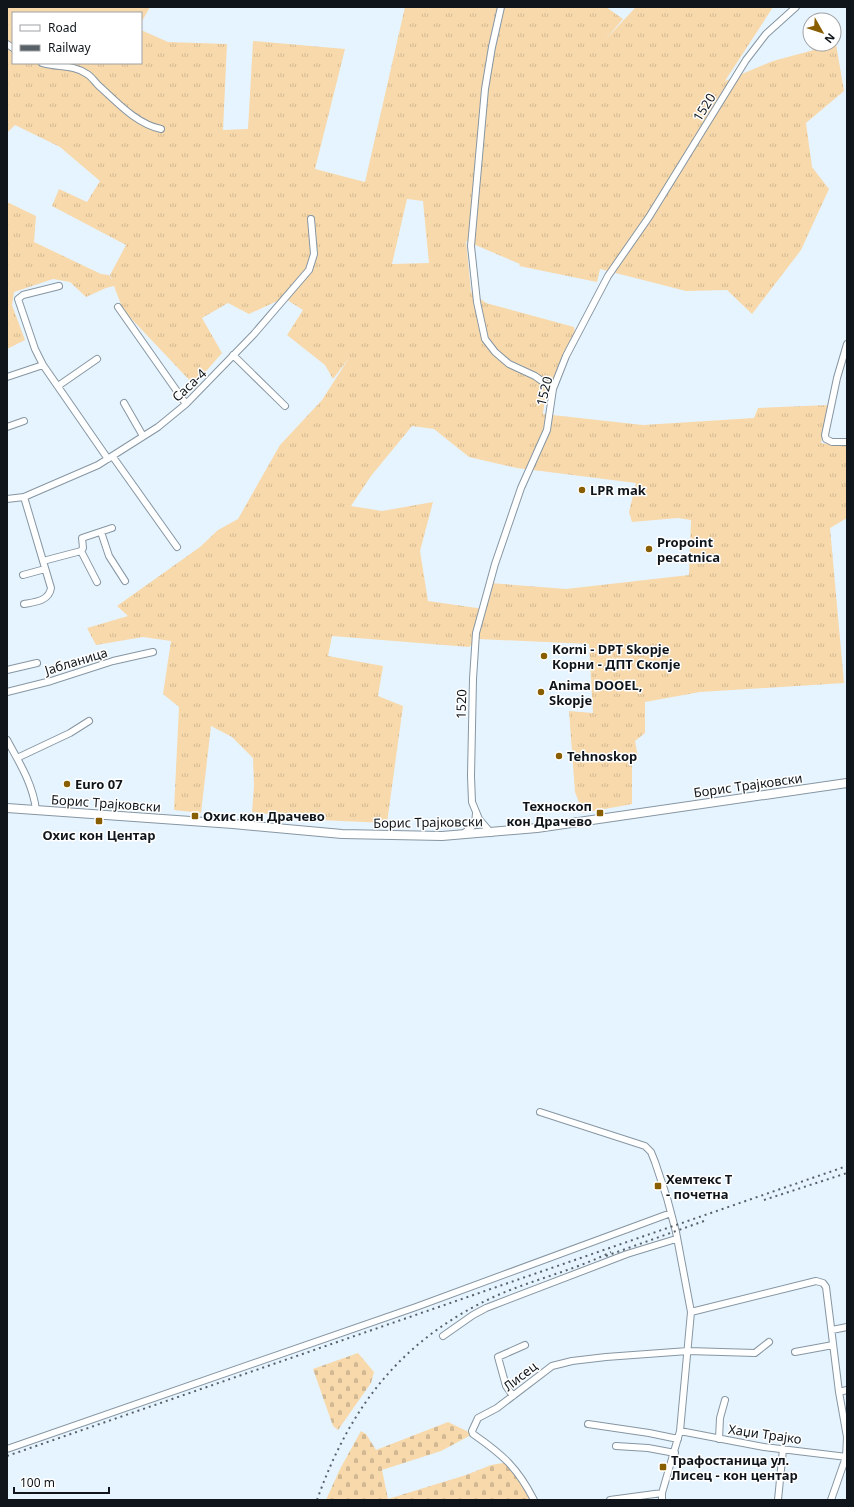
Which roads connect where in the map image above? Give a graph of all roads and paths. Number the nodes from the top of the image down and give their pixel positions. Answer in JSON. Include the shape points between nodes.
{"nodes":[{"id":1,"x":501,"y":7,"type":"edge"},
{"id":2,"x":796,"y":7,"type":"edge"},
{"id":3,"x":48,"y":64,"type":"edge"},
{"id":4,"x":161,"y":129,"type":"dead end"},
{"id":5,"x":311,"y":219,"type":"dead end"},
{"id":6,"x":59,"y":286,"type":"dead end"},
{"id":7,"x":118,"y":307,"type":"dead end"},
{"id":8,"x":847,"y":344,"type":"edge"},
{"id":9,"x":233,"y":355,"type":"junction"},
{"id":10,"x":97,"y":359,"type":"dead end"},
{"id":11,"x":43,"y":364,"type":"junction"},
{"id":12,"x":7,"y":377,"type":"edge"},
{"id":13,"x":58,"y":386,"type":"junction"},
{"id":14,"x":553,"y":389,"type":"junction"},
{"id":15,"x":124,"y":403,"type":"dead end"},
{"id":16,"x":186,"y":404,"type":"junction"},
{"id":17,"x":285,"y":406,"type":"dead end"},
{"id":18,"x":24,"y":421,"type":"dead end"},
{"id":19,"x":7,"y":427,"type":"edge"},
{"id":20,"x":143,"y":436,"type":"junction"},
{"id":21,"x":847,"y":442,"type":"edge"},
{"id":22,"x":111,"y":458,"type":"junction"},
{"id":23,"x":24,"y":497,"type":"junction"},
{"id":24,"x":7,"y":499,"type":"edge"},
{"id":25,"x":112,"y":528,"type":"dead end"},
{"id":26,"x":101,"y":532,"type":"junction"},
{"id":27,"x":177,"y":547,"type":"dead end"},
{"id":28,"x":81,"y":551,"type":"junction"},
{"id":29,"x":43,"y":561,"type":"junction"},
{"id":30,"x":45,"y":569,"type":"junction"},
{"id":31,"x":23,"y":575,"type":"dead end"},
{"id":32,"x":124,"y":581,"type":"dead end"},
{"id":33,"x":97,"y":582,"type":"dead end"},
{"id":34,"x":24,"y":604,"type":"dead end"},
{"id":35,"x":153,"y":652,"type":"dead end"},
{"id":36,"x":37,"y":663,"type":"dead end"},
{"id":37,"x":7,"y":670,"type":"edge"},
{"id":38,"x":7,"y":692,"type":"edge"},
{"id":39,"x":89,"y":721,"type":"dead end"},
{"id":40,"x":7,"y":740,"type":"edge"},
{"id":41,"x":17,"y":758,"type":"junction"},
{"id":42,"x":847,"y":783,"type":"edge"},
{"id":43,"x":7,"y":808,"type":"edge"},
{"id":44,"x":36,"y":810,"type":"junction"},
{"id":45,"x":476,"y":813,"type":"junction"},
{"id":46,"x":492,"y":833,"type":"junction"},
{"id":47,"x":461,"y":835,"type":"junction"},
{"id":48,"x":540,"y":1112,"type":"dead end"},
{"id":49,"x":671,"y":1213,"type":"junction"},
{"id":50,"x":676,"y":1239,"type":"junction"},
{"id":51,"x":691,"y":1312,"type":"junction"},
{"id":52,"x":847,"y":1327,"type":"edge"},
{"id":53,"x":832,"y":1330,"type":"junction"},
{"id":54,"x":443,"y":1336,"type":"dead end"},
{"id":55,"x":769,"y":1342,"type":"dead end"},
{"id":56,"x":526,"y":1345,"type":"dead end"},
{"id":57,"x":833,"y":1345,"type":"junction"},
{"id":58,"x":688,"y":1351,"type":"junction"},
{"id":59,"x":795,"y":1352,"type":"dead end"},
{"id":60,"x":847,"y":1390,"type":"edge"},
{"id":61,"x":839,"y":1392,"type":"junction"},
{"id":62,"x":513,"y":1396,"type":"junction"},
{"id":63,"x":725,"y":1400,"type":"dead end"},
{"id":64,"x":588,"y":1424,"type":"dead end"},
{"id":65,"x":680,"y":1430,"type":"junction"},
{"id":66,"x":678,"y":1439,"type":"junction"},
{"id":67,"x":719,"y":1439,"type":"junction"},
{"id":68,"x":616,"y":1446,"type":"dead end"},
{"id":69,"x":7,"y":1449,"type":"edge"},
{"id":70,"x":783,"y":1449,"type":"junction"},
{"id":71,"x":674,"y":1453,"type":"junction"},
{"id":72,"x":846,"y":1457,"type":"edge"},
{"id":73,"x":662,"y":1493,"type":"junction"},
{"id":74,"x":534,"y":1500,"type":"edge"},
{"id":75,"x":610,"y":1500,"type":"edge"},
{"id":76,"x":662,"y":1500,"type":"edge"},
{"id":77,"x":778,"y":1500,"type":"edge"},
{"id":78,"x":831,"y":1500,"type":"edge"}],
"edges":[{"from":1,"to":14,"type":"street","via":[[485,89],[471,246],[477,302],[486,339],[495,352],[509,364],[535,376]]},
{"from":2,"to":14,"type":"street","name":"1520","via":[[766,34],[746,60],[649,216],[608,276],[566,356]]},
{"from":3,"to":4,"type":"street","via":[[88,74],[140,120]]},
{"from":5,"to":9,"type":"street","name":"Саса-4","via":[[314,254],[309,270]]},
{"from":6,"to":11,"type":"street","via":[[23,295],[17,302]]},
{"from":7,"to":16,"type":"street"},
{"from":8,"to":21,"type":"street","via":[[825,435],[826,439],[832,442]]},
{"from":9,"to":16,"type":"street","name":"Саса-4"},
{"from":9,"to":17,"type":"street"},
{"from":10,"to":13,"type":"street"},
{"from":11,"to":12,"type":"street"},
{"from":11,"to":13,"type":"street"},
{"from":13,"to":22,"type":"street"},
{"from":14,"to":45,"type":"street","name":"1520","via":[[547,430],[520,488],[476,633],[470,776],[472,802]]},
{"from":15,"to":20,"type":"street"},
{"from":16,"to":20,"type":"street","name":"Саса-4"},
{"from":18,"to":19,"type":"street"},
{"from":20,"to":22,"type":"street","name":"Саса-4"},
{"from":22,"to":23,"type":"street","name":"Саса-4"},
{"from":22,"to":27,"type":"street"},
{"from":23,"to":24,"type":"street","name":"Саса-4"},
{"from":23,"to":29,"type":"street"},
{"from":25,"to":26,"type":"street"},
{"from":26,"to":28,"type":"street","via":[[82,538]]},
{"from":26,"to":32,"type":"street","via":[[109,556]]},
{"from":28,"to":29,"type":"street"},
{"from":28,"to":33,"type":"street"},
{"from":29,"to":30,"type":"street"},
{"from":30,"to":31,"type":"street"},
{"from":30,"to":34,"type":"street","via":[[50,593],[45,599]]},
{"from":35,"to":38,"type":"street","name":"Јабланица"},
{"from":36,"to":37,"type":"street"},
{"from":39,"to":41,"type":"street"},
{"from":40,"to":41,"type":"street"},
{"from":41,"to":44,"type":"street","via":[[30,783]]},
{"from":42,"to":46,"type":"main road","name":"Борис Трајковски"},
{"from":43,"to":44,"type":"main road","name":"Борис Трајковски"},
{"from":44,"to":47,"type":"main road","name":"Борис Трајковски","via":[[342,834]]},
{"from":45,"to":46,"type":"street","name":"1520"},
{"from":45,"to":47,"type":"street","via":[[475,824]]},
{"from":46,"to":47,"type":"main road","name":"Борис Трајковски"},
{"from":48,"to":49,"type":"street","via":[[645,1146],[655,1162]]},
{"from":49,"to":50,"type":"street"},
{"from":49,"to":69,"type":"street","via":[[416,1307]]},
{"from":50,"to":51,"type":"street"},
{"from":50,"to":54,"type":"street","via":[[627,1254],[486,1308]]},
{"from":51,"to":53,"type":"street","via":[[820,1281],[826,1288]]},
{"from":51,"to":58,"type":"street"},
{"from":52,"to":53,"type":"street"},
{"from":53,"to":57,"type":"street"},
{"from":55,"to":58,"type":"street","name":"Лисец","via":[[755,1353]]},
{"from":56,"to":62,"type":"street","via":[[498,1357],[506,1386]]},
{"from":57,"to":59,"type":"street"},
{"from":57,"to":61,"type":"street"},
{"from":58,"to":62,"type":"street","name":"Лисец","via":[[599,1358],[552,1366]]},
{"from":58,"to":65,"type":"street"},
{"from":60,"to":61,"type":"street"},
{"from":61,"to":72,"type":"street","via":[[847,1437]]},
{"from":62,"to":74,"type":"street","name":"Лисец","via":[[478,1418],[472,1431],[513,1466]]},
{"from":63,"to":67,"type":"street","via":[[720,1418]]},
{"from":64,"to":66,"type":"street"},
{"from":65,"to":66,"type":"street"},
{"from":65,"to":67,"type":"street","name":"Хаџи Трајко"},
{"from":66,"to":71,"type":"street"},
{"from":67,"to":70,"type":"street","name":"Хаџи Трајко"},
{"from":68,"to":71,"type":"street"},
{"from":70,"to":72,"type":"street","name":"Хаџи Трајко"},
{"from":70,"to":77,"type":"street"},
{"from":71,"to":73,"type":"street"},
{"from":72,"to":78,"type":"street"},
{"from":73,"to":75,"type":"street"},
{"from":73,"to":76,"type":"street"}]}
